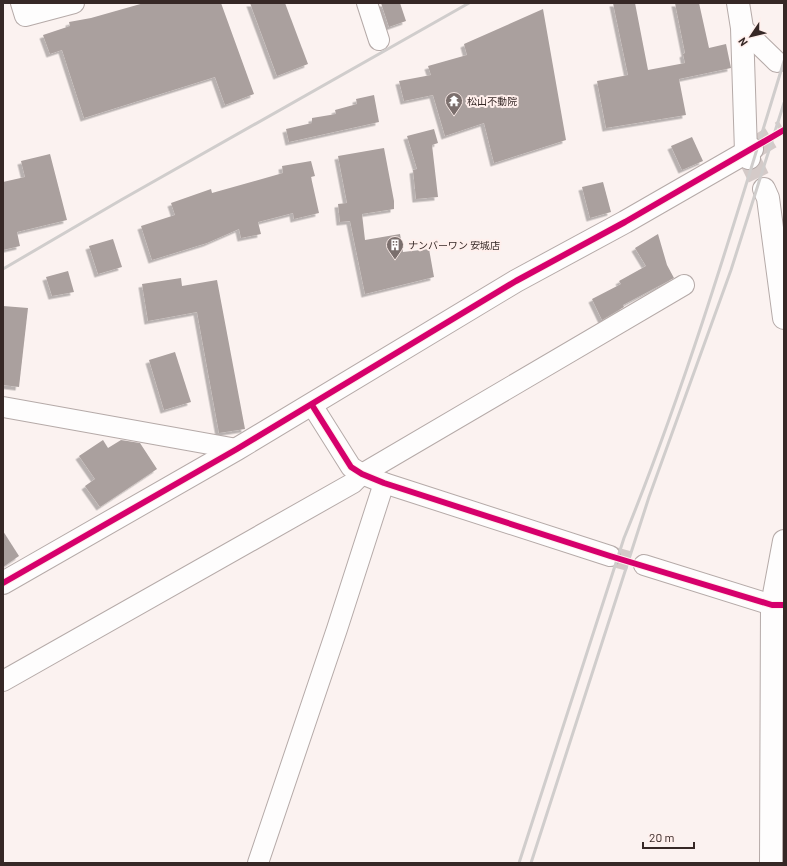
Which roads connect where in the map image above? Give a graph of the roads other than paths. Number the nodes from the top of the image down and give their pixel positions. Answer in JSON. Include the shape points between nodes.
{"nodes":[{"id":1,"x":21,"y":3,"type":"edge"},
{"id":2,"x":74,"y":3,"type":"edge"},
{"id":3,"x":367,"y":3,"type":"edge"},
{"id":4,"x":738,"y":3,"type":"edge"},
{"id":5,"x":742,"y":28,"type":"junction"},
{"id":6,"x":379,"y":40,"type":"dead end"},
{"id":7,"x":777,"y":62,"type":"dead end"},
{"id":8,"x":764,"y":189,"type":"tunnel mouth"},
{"id":9,"x":779,"y":248,"type":"edge"},
{"id":10,"x":684,"y":285,"type":"dead end"},
{"id":11,"x":784,"y":318,"type":"edge"},
{"id":12,"x":312,"y":404,"type":"junction"},
{"id":13,"x":3,"y":407,"type":"edge"},
{"id":14,"x":238,"y":449,"type":"junction"},
{"id":15,"x":362,"y":474,"type":"junction"},
{"id":16,"x":384,"y":483,"type":"junction"},
{"id":17,"x":784,"y":541,"type":"edge"},
{"id":18,"x":610,"y":556,"type":"tunnel mouth"},
{"id":19,"x":644,"y":565,"type":"tunnel mouth"},
{"id":20,"x":3,"y":583,"type":"edge"},
{"id":21,"x":778,"y":605,"type":"edge"},
{"id":22,"x":3,"y":681,"type":"edge"},
{"id":23,"x":258,"y":863,"type":"edge"},
{"id":24,"x":771,"y":863,"type":"edge"}],
"edges":[{"from":1,"to":2,"type":"street","via":[[25,16]]},
{"from":3,"to":6,"type":"street"},
{"from":4,"to":5,"type":"street"},
{"from":5,"to":7,"type":"street"},
{"from":5,"to":12,"type":"street","via":[[749,153],[516,281]]},
{"from":8,"to":9,"type":"street"},
{"from":9,"to":11,"type":"street"},
{"from":10,"to":15,"type":"street"},
{"from":12,"to":14,"type":"street"},
{"from":12,"to":15,"type":"street","via":[[351,467]]},
{"from":13,"to":14,"type":"street"},
{"from":14,"to":20,"type":"street"},
{"from":15,"to":16,"type":"street"},
{"from":15,"to":22,"type":"street","via":[[353,483]]},
{"from":16,"to":18,"type":"street"},
{"from":16,"to":23,"type":"street"},
{"from":17,"to":21,"type":"street"},
{"from":19,"to":21,"type":"street"},
{"from":21,"to":24,"type":"street"}]}
